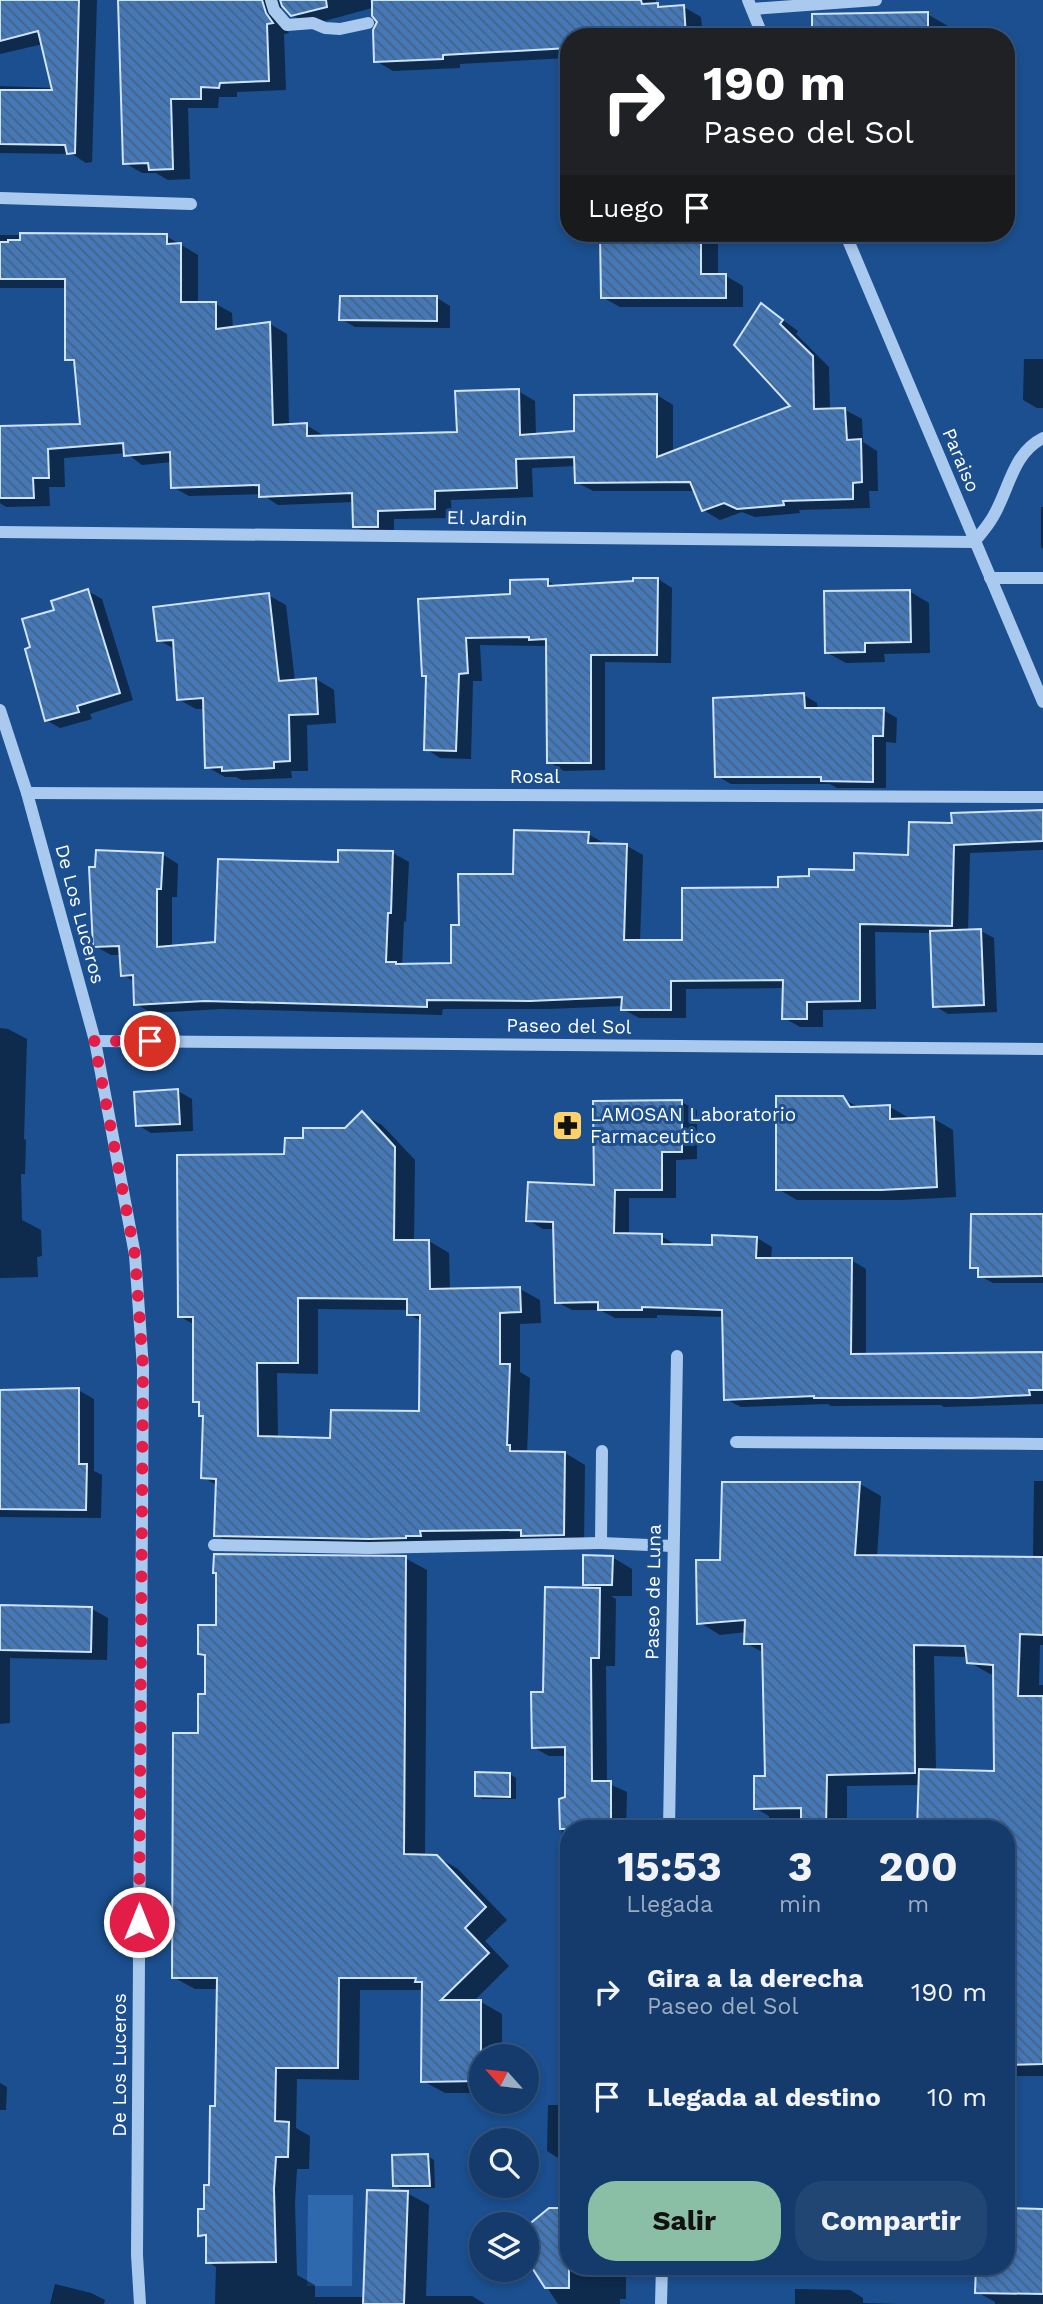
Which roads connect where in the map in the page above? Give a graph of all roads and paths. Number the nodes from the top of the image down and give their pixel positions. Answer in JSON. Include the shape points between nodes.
{"nodes":[{"id":1,"x":271,"y":0,"type":"edge"},
{"id":2,"x":876,"y":0,"type":"edge"},
{"id":3,"x":750,"y":4,"type":"edge"},
{"id":4,"x":368,"y":23,"type":"dead end"},
{"id":5,"x":759,"y":28,"type":"edge"},
{"id":6,"x":0,"y":198,"type":"edge"},
{"id":7,"x":191,"y":204,"type":"dead end"},
{"id":8,"x":849,"y":242,"type":"edge"},
{"id":9,"x":1043,"y":438,"type":"edge"},
{"id":10,"x":0,"y":532,"type":"edge"},
{"id":11,"x":974,"y":542,"type":"junction"},
{"id":12,"x":990,"y":578,"type":"junction"},
{"id":13,"x":1043,"y":578,"type":"edge"},
{"id":14,"x":1043,"y":702,"type":"edge"},
{"id":15,"x":0,"y":710,"type":"edge"},
{"id":16,"x":27,"y":793,"type":"junction"},
{"id":17,"x":1043,"y":797,"type":"edge"},
{"id":18,"x":94,"y":1041,"type":"junction"},
{"id":19,"x":1043,"y":1049,"type":"edge"},
{"id":20,"x":677,"y":1356,"type":"dead end"},
{"id":21,"x":736,"y":1442,"type":"dead end"},
{"id":22,"x":1043,"y":1444,"type":"edge"},
{"id":23,"x":602,"y":1451,"type":"dead end"},
{"id":24,"x":601,"y":1543,"type":"junction"},
{"id":25,"x":214,"y":1545,"type":"dead end"},
{"id":26,"x":673,"y":1546,"type":"junction"},
{"id":27,"x":669,"y":1820,"type":"edge"},
{"id":28,"x":662,"y":2275,"type":"edge"},
{"id":29,"x":140,"y":2304,"type":"edge"},
{"id":30,"x":661,"y":2304,"type":"edge"}],
"edges":[{"from":1,"to":4,"type":"street","via":[[287,25],[313,23],[340,29]]},
{"from":2,"to":3,"type":"street"},
{"from":3,"to":5,"type":"street"},
{"from":6,"to":7,"type":"street"},
{"from":8,"to":11,"type":"street","name":"Paraiso"},
{"from":9,"to":11,"type":"street","via":[[1019,459],[992,520]]},
{"from":10,"to":11,"type":"street","name":"El Jardin"},
{"from":11,"to":12,"type":"street","name":"Paraiso"},
{"from":12,"to":13,"type":"street"},
{"from":12,"to":14,"type":"street","name":"Paraiso"},
{"from":15,"to":16,"type":"street","name":"De Los Luceros"},
{"from":16,"to":17,"type":"street","name":"Rosal"},
{"from":16,"to":18,"type":"street","name":"De Los Luceros"},
{"from":18,"to":19,"type":"street","name":"Paseo del Sol"},
{"from":18,"to":29,"type":"street","name":"De Los Luceros","via":[[135,1255],[143,1367]]},
{"from":20,"to":26,"type":"street","name":"Paseo de Luna"},
{"from":21,"to":22,"type":"street"},
{"from":23,"to":24,"type":"street"},
{"from":24,"to":25,"type":"street","via":[[369,1548]]},
{"from":24,"to":26,"type":"street"},
{"from":26,"to":27,"type":"street","name":"Paseo de Luna"},
{"from":28,"to":30,"type":"street"}]}
